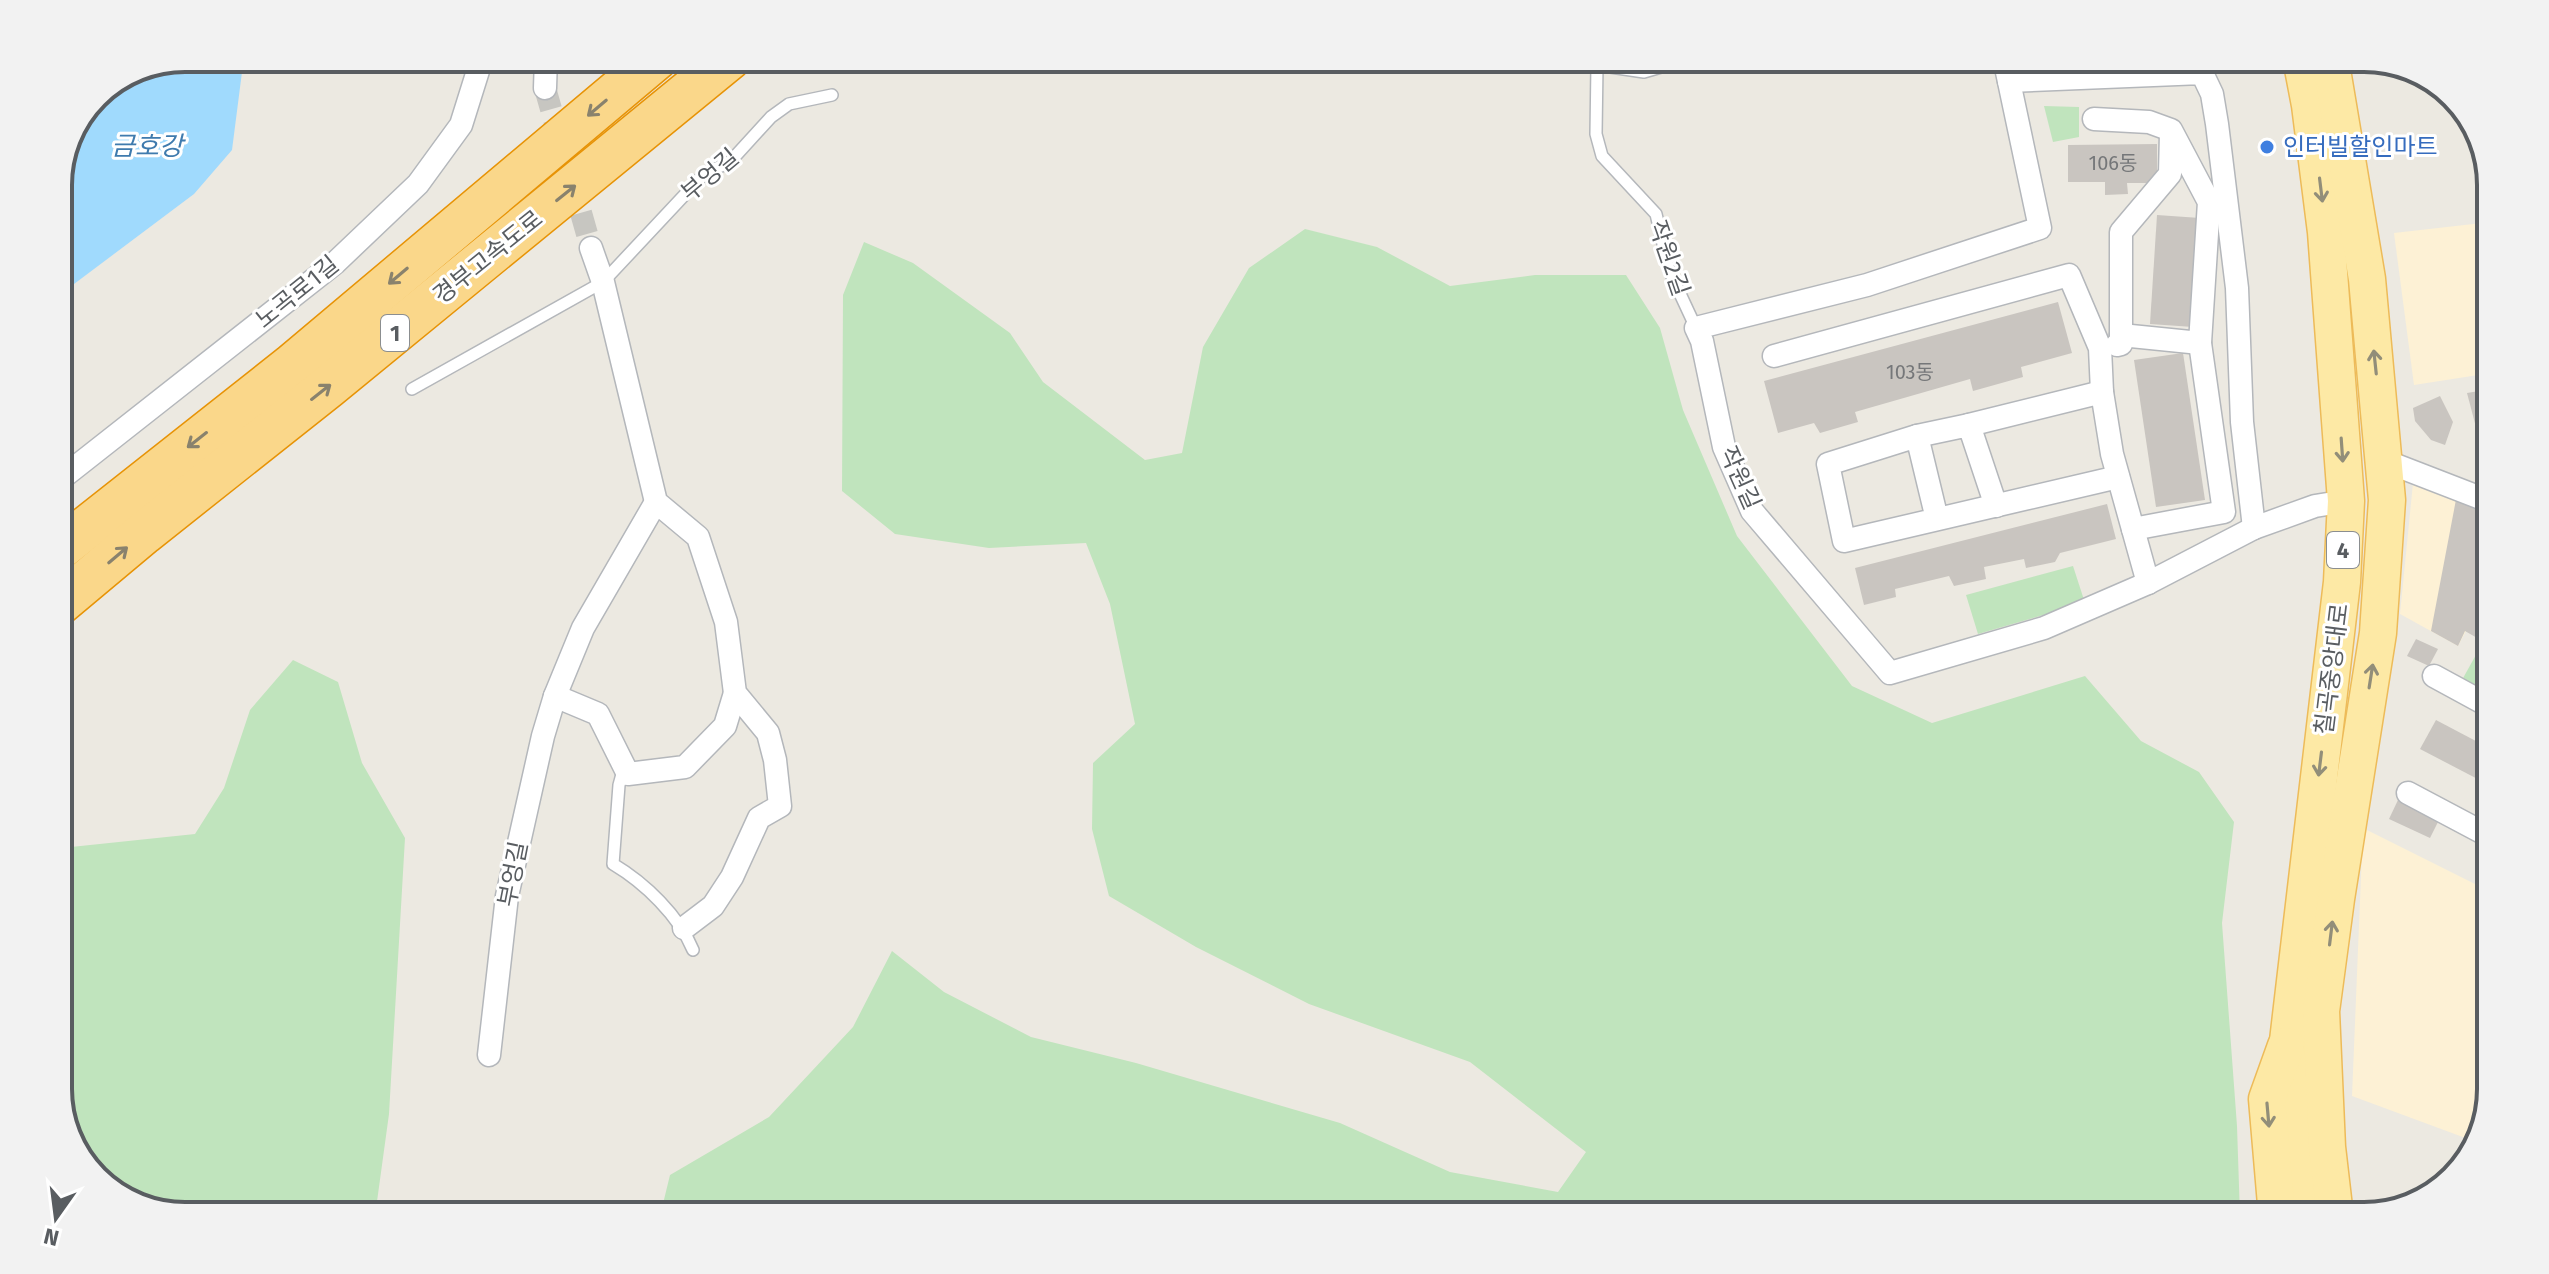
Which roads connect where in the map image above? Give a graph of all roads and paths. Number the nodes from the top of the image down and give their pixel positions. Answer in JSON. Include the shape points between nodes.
{"nodes":[{"id":1,"x":478,"y":72,"type":"edge"},
{"id":2,"x":546,"y":72,"type":"edge"},
{"id":3,"x":640,"y":72,"type":"edge"},
{"id":4,"x":713,"y":72,"type":"edge"},
{"id":5,"x":1597,"y":72,"type":"edge"},
{"id":6,"x":2007,"y":72,"type":"edge"},
{"id":7,"x":2304,"y":72,"type":"edge"},
{"id":8,"x":2332,"y":72,"type":"edge"},
{"id":9,"x":2009,"y":81,"type":"junction"},
{"id":10,"x":545,"y":88,"type":"tunnel mouth"},
{"id":11,"x":832,"y":95,"type":"dead end"},
{"id":12,"x":2094,"y":119,"type":"dead end"},
{"id":13,"x":2171,"y":130,"type":"junction"},
{"id":14,"x":591,"y":248,"type":"tunnel mouth"},
{"id":15,"x":603,"y":282,"type":"junction"},
{"id":16,"x":1696,"y":328,"type":"junction"},
{"id":17,"x":2121,"y":335,"type":"junction"},
{"id":18,"x":2200,"y":343,"type":"junction"},
{"id":19,"x":2100,"y":348,"type":"junction"},
{"id":20,"x":1774,"y":356,"type":"dead end"},
{"id":21,"x":412,"y":389,"type":"dead end"},
{"id":22,"x":2102,"y":392,"type":"junction"},
{"id":23,"x":1969,"y":425,"type":"junction"},
{"id":24,"x":1917,"y":436,"type":"junction"},
{"id":25,"x":2385,"y":461,"type":"junction"},
{"id":26,"x":72,"y":470,"type":"edge"},
{"id":27,"x":2118,"y":477,"type":"junction"},
{"id":28,"x":2477,"y":497,"type":"edge"},
{"id":29,"x":2346,"y":501,"type":"junction"},
{"id":30,"x":656,"y":502,"type":"junction"},
{"id":31,"x":1996,"y":506,"type":"junction"},
{"id":32,"x":1937,"y":519,"type":"junction"},
{"id":33,"x":2254,"y":528,"type":"junction"},
{"id":34,"x":2133,"y":529,"type":"junction"},
{"id":35,"x":72,"y":539,"type":"edge"},
{"id":36,"x":2148,"y":583,"type":"junction"},
{"id":37,"x":72,"y":593,"type":"edge"},
{"id":38,"x":2434,"y":676,"type":"dead end"},
{"id":39,"x":735,"y":693,"type":"junction"},
{"id":40,"x":555,"y":696,"type":"junction"},
{"id":41,"x":2477,"y":699,"type":"edge"},
{"id":42,"x":624,"y":766,"type":"junction"},
{"id":43,"x":2408,"y":793,"type":"dead end"},
{"id":44,"x":2477,"y":830,"type":"edge"},
{"id":45,"x":684,"y":928,"type":"junction"},
{"id":46,"x":693,"y":950,"type":"dead end"},
{"id":47,"x":2321,"y":1011,"type":"junction"},
{"id":48,"x":2288,"y":1041,"type":"junction"},
{"id":49,"x":489,"y":1055,"type":"dead end"},
{"id":50,"x":2310,"y":1086,"type":"junction"},
{"id":51,"x":2276,"y":1202,"type":"edge"},
{"id":52,"x":2305,"y":1202,"type":"edge"},
{"id":53,"x":2333,"y":1202,"type":"edge"},
{"id":54,"x":2352,"y":1202,"type":"edge"}],
"edges":[{"from":1,"to":26,"type":"street","name":"노곡로1길","via":[[461,125],[418,184],[335,263]]},
{"from":2,"to":10,"type":"street"},
{"from":3,"to":35,"type":"highway","name":"경부고속도로","number":"1","one_way":true,"via":[[291,366]]},
{"from":37,"to":4,"type":"highway","name":"경부고속도로","number":"1","one_way":true},
{"from":5,"to":16,"type":"lane","name":"작원2길","via":[[1596,134],[1602,156],[1656,214],[1669,270]]},
{"from":6,"to":9,"type":"street"},
{"from":7,"to":29,"type":"main road","name":"칠곡중앙대로","number":"4","one_way":true,"via":[[2326,232]]},
{"from":25,"to":8,"type":"main road","name":"칠곡중앙대로","number":"4","one_way":true,"via":[[2367,279]]},
{"from":9,"to":16,"type":"street","via":[[2040,228],[1867,285]]},
{"from":9,"to":33,"type":"street","via":[[2202,73],[2217,124],[2237,288],[2242,422]]},
{"from":11,"to":15,"type":"lane","name":"부엉길","via":[[789,104],[771,117],[729,163],[706,172]]},
{"from":12,"to":13,"type":"street","via":[[2149,122]]},
{"from":13,"to":17,"type":"street","via":[[2170,174],[2121,232]]},
{"from":13,"to":18,"type":"street","via":[[2209,202]]},
{"from":14,"to":15,"type":"street"},
{"from":15,"to":21,"type":"lane","name":"부엉길"},
{"from":15,"to":30,"type":"street"},
{"from":16,"to":36,"type":"street","name":"작원길","via":[[1724,447],[1752,511],[1890,673],[2044,628]]},
{"from":17,"to":18,"type":"street"},
{"from":17,"to":19,"type":"street","via":[[2121,344]]},
{"from":18,"to":34,"type":"street","via":[[2224,512]]},
{"from":19,"to":20,"type":"street","via":[[2069,275]]},
{"from":19,"to":22,"type":"street"},
{"from":22,"to":23,"type":"street"},
{"from":22,"to":27,"type":"street"},
{"from":23,"to":24,"type":"street"},
{"from":23,"to":31,"type":"street"},
{"from":24,"to":32,"type":"street"},
{"from":24,"to":32,"type":"street","via":[[1828,464],[1844,541]]},
{"from":25,"to":28,"type":"street"},
{"from":47,"to":25,"type":"main road","name":"칠곡중앙대로","number":"4","one_way":true,"via":[[2378,633]]},
{"from":27,"to":31,"type":"street"},
{"from":27,"to":34,"type":"street"},
{"from":29,"to":33,"type":"street","name":"작원길"},
{"from":29,"to":48,"type":"main road","name":"칠곡중앙대로","number":"4","one_way":true,"via":[[2342,582]]},
{"from":30,"to":39,"type":"street","via":[[698,537],[726,622]]},
{"from":30,"to":40,"type":"street","name":"부엉길","via":[[583,628]]},
{"from":31,"to":32,"type":"street"},
{"from":33,"to":36,"type":"street","name":"작원길"},
{"from":34,"to":36,"type":"street"},
{"from":38,"to":41,"type":"street"},
{"from":39,"to":42,"type":"street","via":[[725,726],[685,767],[628,774]]},
{"from":39,"to":45,"type":"street","via":[[768,733],[780,806],[759,818],[713,906]]},
{"from":40,"to":42,"type":"street","via":[[598,714]]},
{"from":40,"to":49,"type":"street","name":"부엉길","via":[[507,896]]},
{"from":42,"to":45,"type":"lane","via":[[613,864]]},
{"from":43,"to":44,"type":"street"},
{"from":45,"to":46,"type":"lane"},
{"from":47,"to":50,"type":"main road","name":"칠곡중앙대로","number":"4"},
{"from":47,"to":54,"type":"main road"},
{"from":48,"to":50,"type":"main road","name":"칠곡중앙대로","number":"4"},
{"from":48,"to":51,"type":"main road","one_way":true,"via":[[2267,1099]]},
{"from":50,"to":52,"type":"main road","number":"4"},
{"from":50,"to":53,"type":"main road","number":"4","via":[[2327,1147]]}]}
